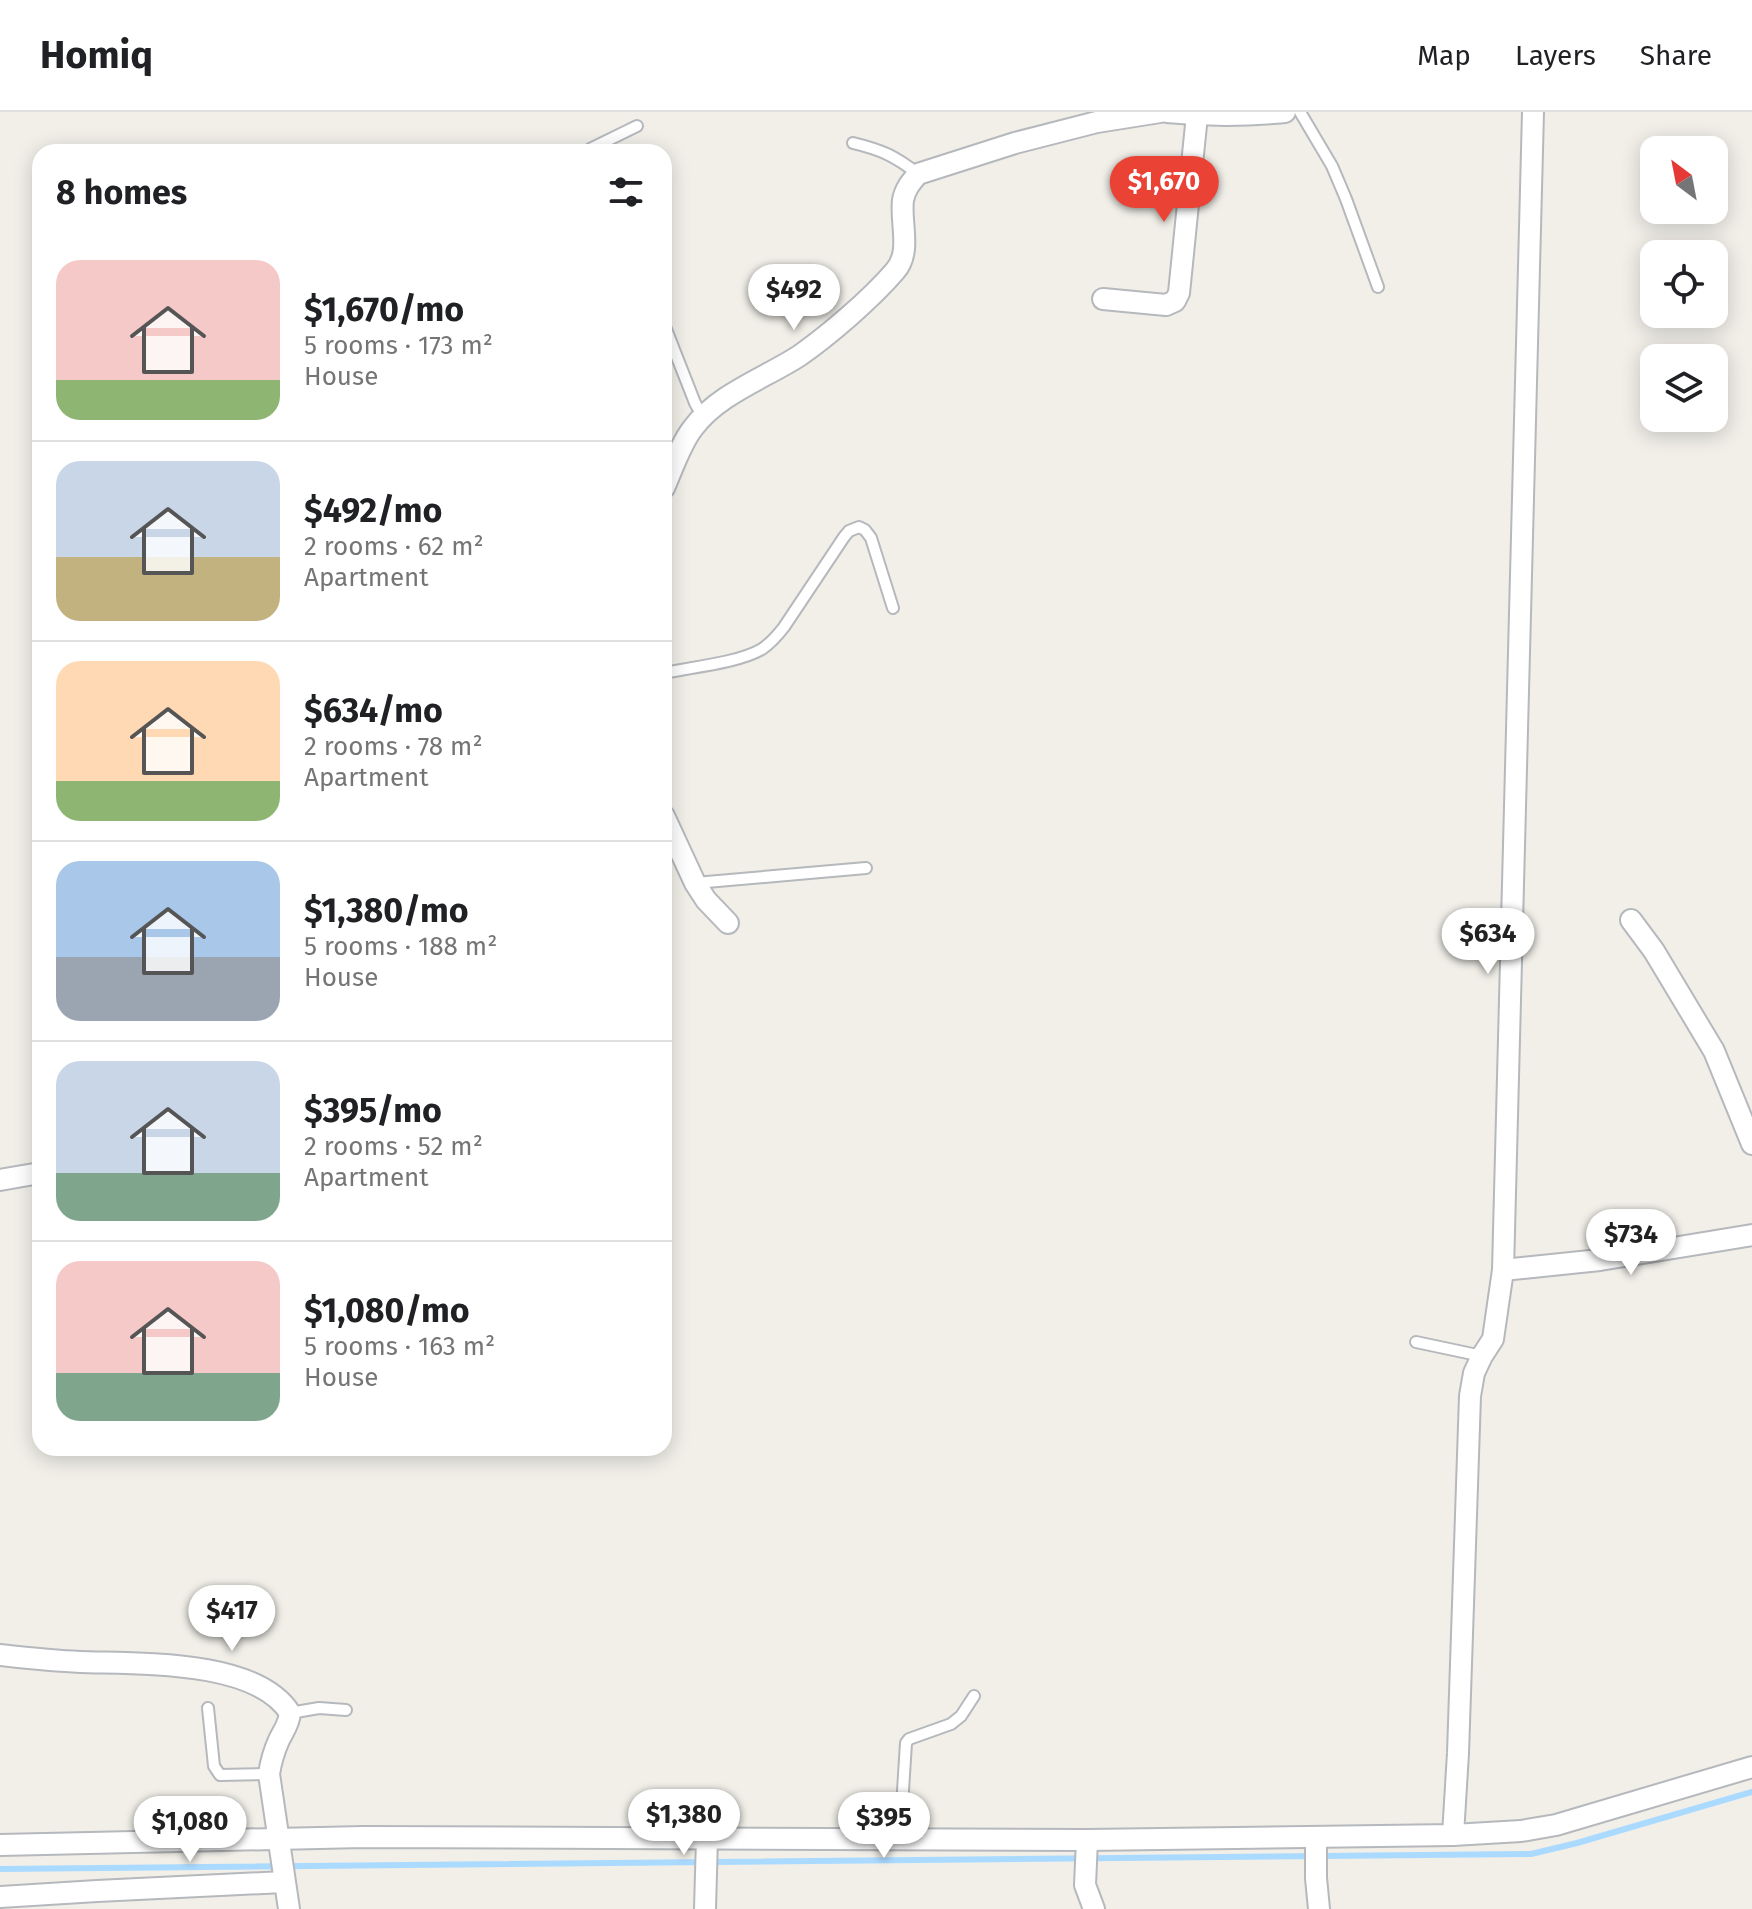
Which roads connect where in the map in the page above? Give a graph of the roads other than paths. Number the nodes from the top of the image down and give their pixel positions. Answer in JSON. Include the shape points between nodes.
{"nodes":[{"id":1,"x":1160,"y":112,"type":"edge"},
{"id":2,"x":1167,"y":112,"type":"edge"},
{"id":3,"x":1285,"y":112,"type":"edge"},
{"id":4,"x":1300,"y":112,"type":"edge"},
{"id":5,"x":1533,"y":112,"type":"edge"},
{"id":6,"x":1197,"y":115,"type":"junction"},
{"id":7,"x":637,"y":126,"type":"dead end"},
{"id":8,"x":853,"y":143,"type":"dead end"},
{"id":9,"x":600,"y":144,"type":"edge"},
{"id":10,"x":918,"y":174,"type":"junction"},
{"id":11,"x":1378,"y":287,"type":"dead end"},
{"id":12,"x":1103,"y":299,"type":"dead end"},
{"id":13,"x":672,"y":344,"type":"edge"},
{"id":14,"x":703,"y":417,"type":"junction"},
{"id":15,"x":672,"y":471,"type":"edge"},
{"id":16,"x":893,"y":608,"type":"dead end"},
{"id":17,"x":672,"y":671,"type":"edge"},
{"id":18,"x":672,"y":833,"type":"edge"},
{"id":19,"x":866,"y":868,"type":"dead end"},
{"id":20,"x":695,"y":883,"type":"junction"},
{"id":21,"x":1631,"y":920,"type":"dead end"},
{"id":22,"x":728,"y":923,"type":"dead end"},
{"id":23,"x":1752,"y":1144,"type":"edge"},
{"id":24,"x":32,"y":1174,"type":"edge"},
{"id":25,"x":0,"y":1180,"type":"edge"},
{"id":26,"x":1752,"y":1235,"type":"edge"},
{"id":27,"x":1503,"y":1270,"type":"junction"},
{"id":28,"x":1416,"y":1342,"type":"dead end"},
{"id":29,"x":1482,"y":1356,"type":"junction"},
{"id":30,"x":0,"y":1655,"type":"edge"},
{"id":31,"x":974,"y":1696,"type":"dead end"},
{"id":32,"x":208,"y":1708,"type":"dead end"},
{"id":33,"x":346,"y":1710,"type":"dead end"},
{"id":34,"x":290,"y":1713,"type":"junction"},
{"id":35,"x":1752,"y":1767,"type":"edge"},
{"id":36,"x":269,"y":1774,"type":"junction"},
{"id":37,"x":1453,"y":1835,"type":"junction"},
{"id":38,"x":707,"y":1838,"type":"junction"},
{"id":39,"x":900,"y":1838,"type":"junction"},
{"id":40,"x":1316,"y":1838,"type":"junction"},
{"id":41,"x":280,"y":1844,"type":"junction"},
{"id":42,"x":0,"y":1845,"type":"edge"},
{"id":43,"x":1087,"y":1846,"type":"junction"},
{"id":44,"x":284,"y":1878,"type":"junction"},
{"id":45,"x":0,"y":1897,"type":"edge"},
{"id":46,"x":289,"y":1909,"type":"edge"},
{"id":47,"x":702,"y":1909,"type":"edge"},
{"id":48,"x":1094,"y":1909,"type":"edge"},
{"id":49,"x":1319,"y":1909,"type":"edge"}],
"edges":[{"from":1,"to":10,"type":"street","via":[[1097,122]]},
{"from":2,"to":6,"type":"street"},
{"from":3,"to":6,"type":"street"},
{"from":4,"to":11,"type":"lane","via":[[1332,166]]},
{"from":5,"to":27,"type":"street"},
{"from":6,"to":12,"type":"street","via":[[1175,301],[1166,305]]},
{"from":7,"to":9,"type":"lane"},
{"from":8,"to":10,"type":"lane","via":[[878,149]]},
{"from":10,"to":14,"type":"street","via":[[903,199],[904,250],[895,271],[815,344]]},
{"from":13,"to":14,"type":"lane"},
{"from":14,"to":15,"type":"street","via":[[691,429]]},
{"from":16,"to":17,"type":"lane","via":[[871,538],[859,527],[844,537],[773,641],[744,657]]},
{"from":18,"to":20,"type":"street"},
{"from":19,"to":20,"type":"lane"},
{"from":20,"to":22,"type":"street"},
{"from":21,"to":23,"type":"street","via":[[1714,1051]]},
{"from":24,"to":25,"type":"street"},
{"from":26,"to":27,"type":"street"},
{"from":27,"to":29,"type":"street","via":[[1493,1339]]},
{"from":28,"to":29,"type":"lane"},
{"from":29,"to":37,"type":"street","via":[[1470,1396]]},
{"from":30,"to":34,"type":"street","via":[[173,1665],[221,1673],[277,1697]]},
{"from":31,"to":39,"type":"lane","via":[[951,1724],[906,1743]]},
{"from":32,"to":36,"type":"lane","via":[[214,1766],[220,1775]]},
{"from":33,"to":34,"type":"lane"},
{"from":34,"to":36,"type":"street"},
{"from":35,"to":37,"type":"street","via":[[1556,1825]]},
{"from":36,"to":41,"type":"street"},
{"from":37,"to":40,"type":"street"},
{"from":38,"to":39,"type":"street"},
{"from":38,"to":41,"type":"street"},
{"from":38,"to":47,"type":"street"},
{"from":39,"to":43,"type":"street"},
{"from":40,"to":43,"type":"street"},
{"from":40,"to":49,"type":"street"},
{"from":41,"to":42,"type":"street"},
{"from":41,"to":44,"type":"street"},
{"from":43,"to":48,"type":"street","via":[[1085,1885]]},
{"from":44,"to":45,"type":"street"},
{"from":44,"to":46,"type":"street"}]}
